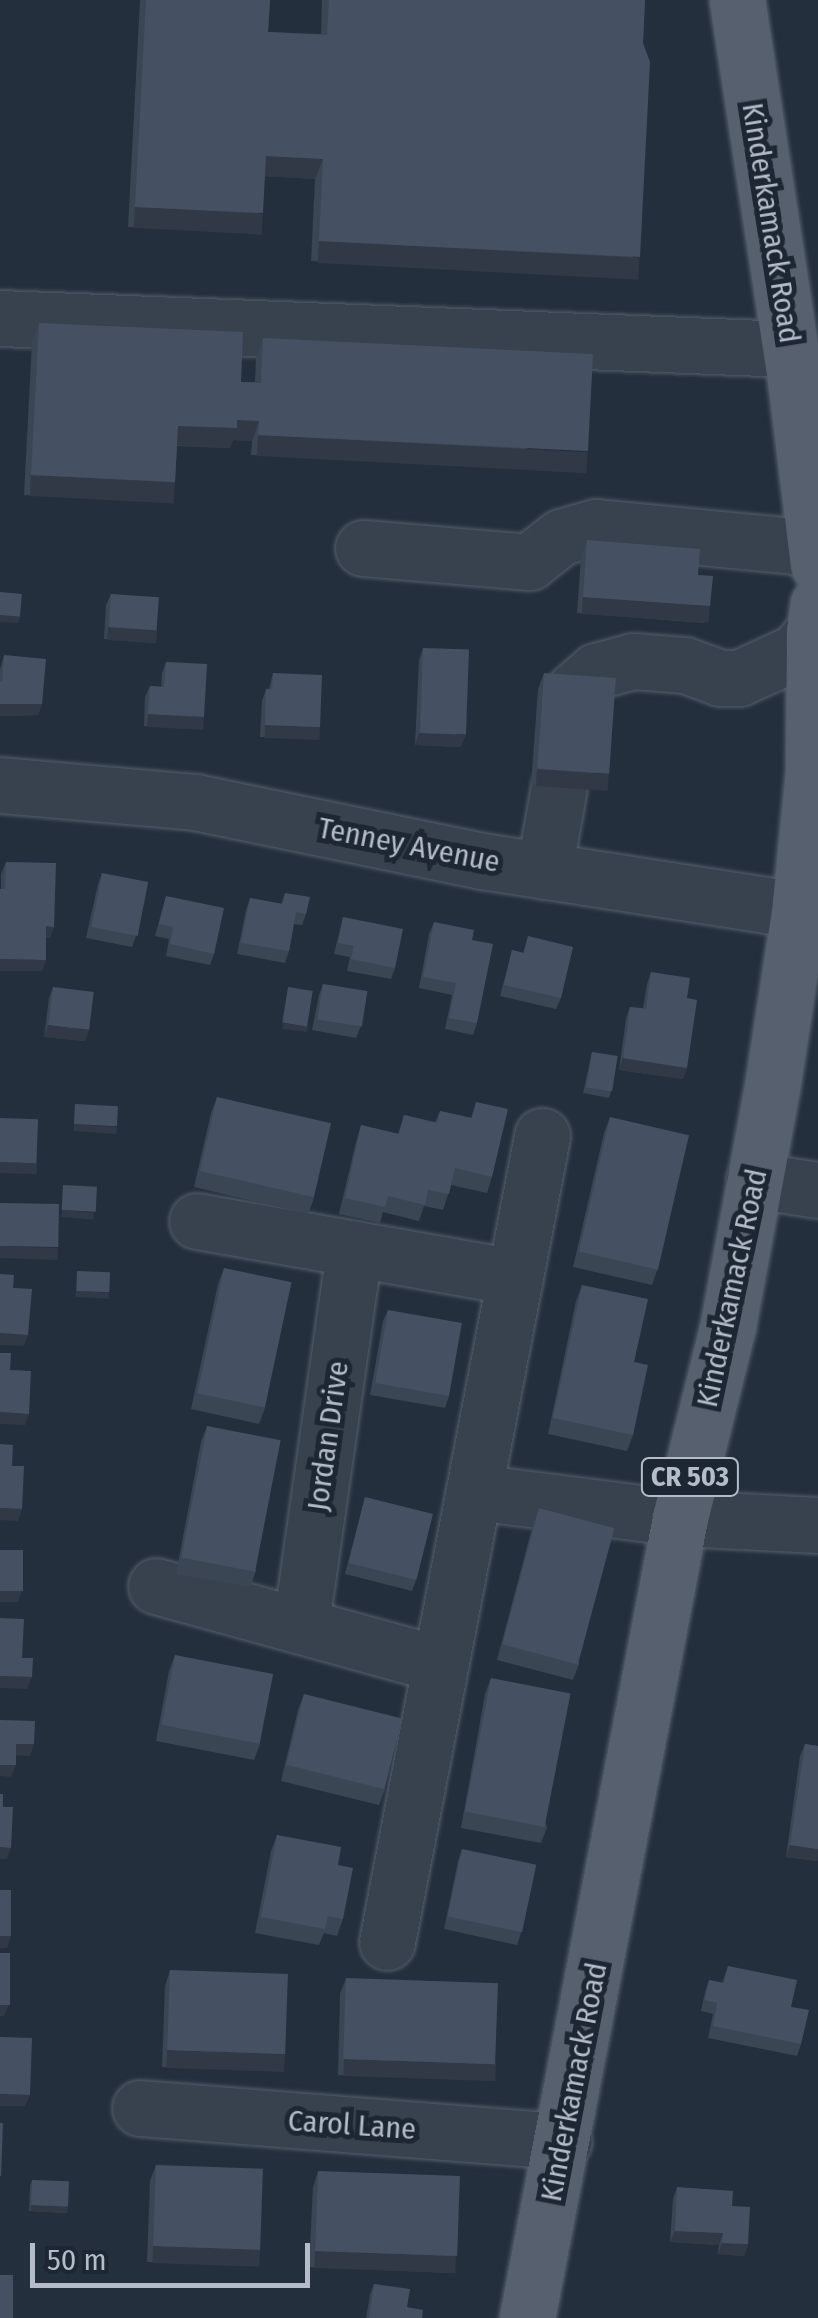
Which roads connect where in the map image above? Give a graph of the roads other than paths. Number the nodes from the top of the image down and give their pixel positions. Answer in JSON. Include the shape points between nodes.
{"nodes":[{"id":1,"x":737,"y":0,"type":"edge"},
{"id":2,"x":0,"y":318,"type":"edge"},
{"id":3,"x":801,"y":374,"type":"edge"},
{"id":4,"x":363,"y":548,"type":"dead end"},
{"id":5,"x":817,"y":557,"type":"edge"},
{"id":6,"x":816,"y":618,"type":"edge"},
{"id":7,"x":572,"y":692,"type":"edge"},
{"id":8,"x":0,"y":785,"type":"edge"},
{"id":9,"x":558,"y":787,"type":"edge"},
{"id":10,"x":544,"y":871,"type":"junction"},
{"id":11,"x":809,"y":913,"type":"edge"},
{"id":12,"x":542,"y":1136,"type":"dead end"},
{"id":13,"x":754,"y":1180,"type":"junction"},
{"id":14,"x":818,"y":1190,"type":"edge"},
{"id":15,"x":197,"y":1221,"type":"dead end"},
{"id":16,"x":354,"y":1249,"type":"junction"},
{"id":17,"x":515,"y":1277,"type":"junction"},
{"id":18,"x":474,"y":1492,"type":"junction"},
{"id":19,"x":680,"y":1518,"type":"junction"},
{"id":20,"x":818,"y":1525,"type":"edge"},
{"id":21,"x":156,"y":1586,"type":"dead end"},
{"id":22,"x":301,"y":1623,"type":"junction"},
{"id":23,"x":440,"y":1664,"type":"junction"},
{"id":24,"x":386,"y":1942,"type":"dead end"},
{"id":25,"x":140,"y":2108,"type":"dead end"},
{"id":26,"x":564,"y":2141,"type":"junction"},
{"id":27,"x":527,"y":2318,"type":"edge"}],
"edges":[{"from":1,"to":3,"type":"main road","name":"Kinderkamack Road"},
{"from":2,"to":3,"type":"street"},
{"from":3,"to":5,"type":"main road","name":"Kinderkamack Road"},
{"from":4,"to":5,"type":"street","via":[[530,562],[561,536],[597,527]]},
{"from":6,"to":7,"type":"street","via":[[796,652],[739,678],[633,660],[596,671]]},
{"from":6,"to":11,"type":"main road","name":"Kinderkamack Road","number":"CR 503"},
{"from":8,"to":10,"type":"street","name":"Tenney Avenue","via":[[195,802]]},
{"from":9,"to":10,"type":"street"},
{"from":10,"to":11,"type":"street","name":"Tenney Avenue"},
{"from":11,"to":13,"type":"main road","name":"Kinderkamack Road","number":"CR 503"},
{"from":12,"to":17,"type":"street"},
{"from":13,"to":14,"type":"street"},
{"from":13,"to":19,"type":"main road","name":"Kinderkamack Road","number":"CR 503","via":[[728,1324]]},
{"from":15,"to":16,"type":"street"},
{"from":16,"to":17,"type":"street"},
{"from":16,"to":22,"type":"street","name":"Jordan Drive"},
{"from":17,"to":18,"type":"street"},
{"from":18,"to":19,"type":"street"},
{"from":18,"to":23,"type":"street"},
{"from":19,"to":20,"type":"street"},
{"from":19,"to":26,"type":"main road","name":"Kinderkamack Road","number":"CR 503"},
{"from":21,"to":22,"type":"street"},
{"from":22,"to":23,"type":"street"},
{"from":23,"to":24,"type":"street"},
{"from":25,"to":26,"type":"street","name":"Carol Lane"},
{"from":26,"to":27,"type":"main road","name":"Kinderkamack Road","number":"CR 503"}]}
